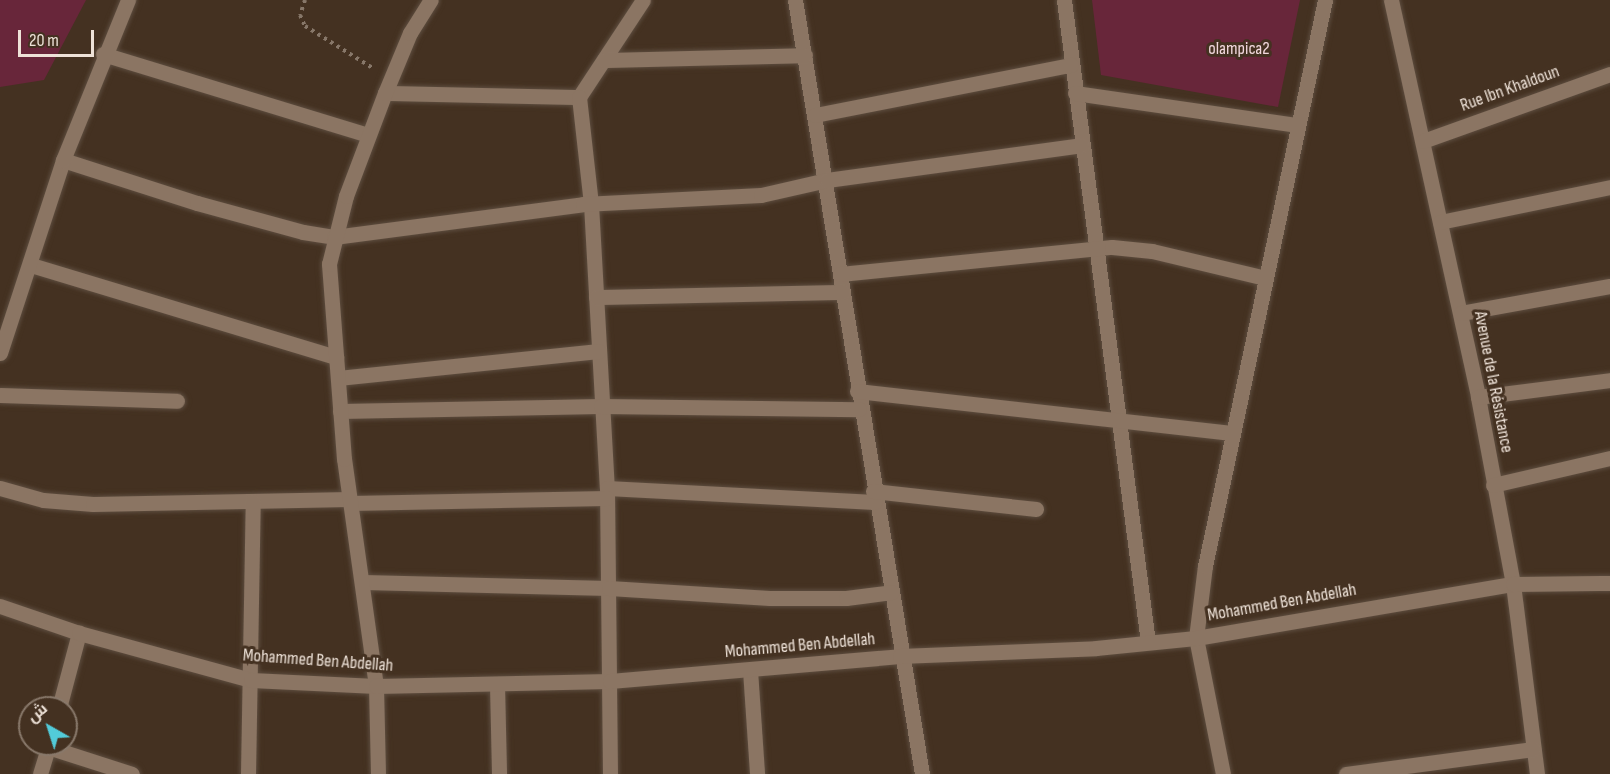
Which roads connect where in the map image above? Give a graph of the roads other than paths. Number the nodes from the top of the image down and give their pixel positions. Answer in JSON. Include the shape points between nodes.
{"nodes":[{"id":1,"x":128,"y":0,"type":"edge"},
{"id":2,"x":431,"y":0,"type":"edge"},
{"id":3,"x":643,"y":0,"type":"edge"},
{"id":4,"x":795,"y":0,"type":"edge"},
{"id":5,"x":1064,"y":0,"type":"edge"},
{"id":6,"x":1324,"y":0,"type":"edge"},
{"id":7,"x":1391,"y":0,"type":"edge"},
{"id":8,"x":104,"y":54,"type":"junction"},
{"id":9,"x":805,"y":55,"type":"junction"},
{"id":10,"x":604,"y":60,"type":"junction"},
{"id":11,"x":1071,"y":65,"type":"junction"},
{"id":12,"x":1610,"y":74,"type":"edge"},
{"id":13,"x":388,"y":86,"type":"junction"},
{"id":14,"x":1075,"y":93,"type":"junction"},
{"id":15,"x":579,"y":97,"type":"junction"},
{"id":16,"x":816,"y":115,"type":"junction"},
{"id":17,"x":1298,"y":125,"type":"junction"},
{"id":18,"x":368,"y":135,"type":"junction"},
{"id":19,"x":1423,"y":141,"type":"junction"},
{"id":20,"x":1081,"y":146,"type":"junction"},
{"id":21,"x":63,"y":160,"type":"junction"},
{"id":22,"x":827,"y":180,"type":"junction"},
{"id":23,"x":1610,"y":188,"type":"edge"},
{"id":24,"x":591,"y":204,"type":"junction"},
{"id":25,"x":1440,"y":222,"type":"junction"},
{"id":26,"x":334,"y":237,"type":"junction"},
{"id":27,"x":1097,"y":248,"type":"junction"},
{"id":28,"x":31,"y":265,"type":"junction"},
{"id":29,"x":840,"y":274,"type":"junction"},
{"id":30,"x":1265,"y":278,"type":"junction"},
{"id":31,"x":1610,"y":286,"type":"edge"},
{"id":32,"x":843,"y":292,"type":"junction"},
{"id":33,"x":596,"y":297,"type":"junction"},
{"id":34,"x":1461,"y":313,"type":"junction"},
{"id":35,"x":599,"y":351,"type":"junction"},
{"id":36,"x":0,"y":353,"type":"edge"},
{"id":37,"x":336,"y":357,"type":"junction"},
{"id":38,"x":338,"y":378,"type":"junction"},
{"id":39,"x":1610,"y":380,"type":"edge"},
{"id":40,"x":856,"y":392,"type":"junction"},
{"id":41,"x":0,"y":395,"type":"edge"},
{"id":42,"x":1478,"y":398,"type":"junction"},
{"id":43,"x":177,"y":401,"type":"dead end"},
{"id":44,"x":601,"y":406,"type":"junction"},
{"id":45,"x":859,"y":409,"type":"junction"},
{"id":46,"x":340,"y":411,"type":"junction"},
{"id":47,"x":1121,"y":418,"type":"junction"},
{"id":48,"x":1232,"y":433,"type":"junction"},
{"id":49,"x":1610,"y":458,"type":"edge"},
{"id":50,"x":1492,"y":485,"type":"junction"},
{"id":51,"x":0,"y":488,"type":"edge"},
{"id":52,"x":607,"y":493,"type":"junction"},
{"id":53,"x":874,"y":496,"type":"junction"},
{"id":54,"x":253,"y":501,"type":"junction"},
{"id":55,"x":350,"y":501,"type":"junction"},
{"id":56,"x":1036,"y":509,"type":"dead end"},
{"id":57,"x":363,"y":582,"type":"junction"},
{"id":58,"x":1610,"y":583,"type":"edge"},
{"id":59,"x":1513,"y":584,"type":"junction"},
{"id":60,"x":609,"y":588,"type":"junction"},
{"id":61,"x":892,"y":592,"type":"junction"},
{"id":62,"x":0,"y":606,"type":"edge"},
{"id":63,"x":79,"y":633,"type":"junction"},
{"id":64,"x":1196,"y":638,"type":"junction"},
{"id":65,"x":1148,"y":642,"type":"junction"},
{"id":66,"x":900,"y":656,"type":"junction"},
{"id":67,"x":750,"y":670,"type":"junction"},
{"id":68,"x":251,"y":680,"type":"junction"},
{"id":69,"x":610,"y":681,"type":"junction"},
{"id":70,"x":497,"y":684,"type":"junction"},
{"id":71,"x":376,"y":686,"type":"junction"},
{"id":72,"x":62,"y":696,"type":"edge"},
{"id":73,"x":1533,"y":749,"type":"junction"},
{"id":74,"x":45,"y":756,"type":"edge"},
{"id":75,"x":78,"y":756,"type":"edge"},
{"id":76,"x":40,"y":774,"type":"edge"},
{"id":77,"x":132,"y":774,"type":"edge"},
{"id":78,"x":248,"y":774,"type":"edge"},
{"id":79,"x":378,"y":774,"type":"edge"},
{"id":80,"x":499,"y":774,"type":"edge"},
{"id":81,"x":610,"y":774,"type":"edge"},
{"id":82,"x":757,"y":774,"type":"edge"},
{"id":83,"x":922,"y":774,"type":"edge"},
{"id":84,"x":1223,"y":774,"type":"edge"},
{"id":85,"x":1351,"y":774,"type":"edge"},
{"id":86,"x":1537,"y":774,"type":"edge"}],
"edges":[{"from":1,"to":8,"type":"street"},
{"from":2,"to":13,"type":"street","via":[[410,33]]},
{"from":3,"to":10,"type":"street"},
{"from":4,"to":9,"type":"street"},
{"from":5,"to":11,"type":"street"},
{"from":6,"to":17,"type":"street"},
{"from":7,"to":19,"type":"street","name":"Avenue de la Résistance"},
{"from":8,"to":18,"type":"street"},
{"from":8,"to":21,"type":"street"},
{"from":9,"to":10,"type":"street"},
{"from":9,"to":16,"type":"street"},
{"from":10,"to":15,"type":"street"},
{"from":11,"to":14,"type":"street"},
{"from":11,"to":16,"type":"street"},
{"from":12,"to":19,"type":"street","name":"Rue Ibn Khaldoun"},
{"from":13,"to":15,"type":"street"},
{"from":13,"to":18,"type":"street"},
{"from":14,"to":17,"type":"street"},
{"from":14,"to":20,"type":"street"},
{"from":15,"to":24,"type":"street"},
{"from":16,"to":22,"type":"street"},
{"from":17,"to":30,"type":"street"},
{"from":18,"to":26,"type":"street"},
{"from":19,"to":25,"type":"street","name":"Avenue de la Résistance"},
{"from":20,"to":22,"type":"street"},
{"from":20,"to":27,"type":"street"},
{"from":21,"to":26,"type":"street","via":[[197,203]]},
{"from":21,"to":28,"type":"street"},
{"from":22,"to":24,"type":"street","via":[[803,189],[739,198]]},
{"from":22,"to":29,"type":"street"},
{"from":23,"to":25,"type":"street"},
{"from":24,"to":26,"type":"street"},
{"from":24,"to":33,"type":"street"},
{"from":25,"to":34,"type":"street","name":"Avenue de la Résistance"},
{"from":26,"to":37,"type":"street","via":[[329,273]]},
{"from":27,"to":29,"type":"street"},
{"from":27,"to":30,"type":"street","via":[[1152,251]]},
{"from":27,"to":47,"type":"street"},
{"from":28,"to":36,"type":"street"},
{"from":28,"to":37,"type":"street"},
{"from":29,"to":32,"type":"street"},
{"from":30,"to":48,"type":"street"},
{"from":31,"to":34,"type":"street"},
{"from":32,"to":33,"type":"street"},
{"from":32,"to":40,"type":"street"},
{"from":33,"to":35,"type":"street"},
{"from":34,"to":42,"type":"street","name":"Avenue de la Résistance"},
{"from":35,"to":38,"type":"street"},
{"from":35,"to":44,"type":"street"},
{"from":37,"to":38,"type":"street"},
{"from":38,"to":46,"type":"street"},
{"from":39,"to":42,"type":"street"},
{"from":40,"to":45,"type":"street"},
{"from":40,"to":47,"type":"street"},
{"from":41,"to":43,"type":"street"},
{"from":42,"to":50,"type":"street","name":"Avenue de la Résistance"},
{"from":44,"to":45,"type":"street"},
{"from":44,"to":46,"type":"street"},
{"from":44,"to":52,"type":"street"},
{"from":45,"to":53,"type":"street"},
{"from":46,"to":55,"type":"street"},
{"from":47,"to":48,"type":"street"},
{"from":47,"to":65,"type":"street"},
{"from":48,"to":64,"type":"street","via":[[1209,537]]},
{"from":49,"to":50,"type":"street"},
{"from":50,"to":59,"type":"street","name":"Avenue de la Résistance"},
{"from":51,"to":54,"type":"street","via":[[43,500],[93,504]]},
{"from":52,"to":53,"type":"street"},
{"from":52,"to":55,"type":"street"},
{"from":52,"to":60,"type":"street"},
{"from":53,"to":56,"type":"street"},
{"from":53,"to":61,"type":"street"},
{"from":54,"to":55,"type":"street"},
{"from":54,"to":68,"type":"street"},
{"from":55,"to":57,"type":"street"},
{"from":57,"to":60,"type":"street"},
{"from":57,"to":71,"type":"street"},
{"from":58,"to":59,"type":"street","name":"Mohammed Ben Abdellah"},
{"from":59,"to":64,"type":"street","name":"Mohammed Ben Abdellah"},
{"from":59,"to":73,"type":"street","name":"Avenue de la Résistance"},
{"from":60,"to":61,"type":"street","via":[[770,598],[846,598]]},
{"from":60,"to":69,"type":"street"},
{"from":61,"to":66,"type":"street"},
{"from":62,"to":63,"type":"street","name":"Mohammed Ben Abdellah"},
{"from":63,"to":68,"type":"street","name":"Mohammed Ben Abdellah"},
{"from":63,"to":72,"type":"street"},
{"from":64,"to":65,"type":"street","name":"Mohammed Ben Abdellah"},
{"from":64,"to":84,"type":"street"},
{"from":65,"to":66,"type":"street","name":"Mohammed Ben Abdellah","via":[[1031,653]]},
{"from":66,"to":67,"type":"street","name":"Mohammed Ben Abdellah"},
{"from":66,"to":83,"type":"street"},
{"from":67,"to":69,"type":"street","name":"Mohammed Ben Abdellah"},
{"from":67,"to":82,"type":"street"},
{"from":68,"to":71,"type":"street","name":"Mohammed Ben Abdellah"},
{"from":68,"to":78,"type":"street"},
{"from":69,"to":70,"type":"street","name":"Mohammed Ben Abdellah"},
{"from":69,"to":81,"type":"street"},
{"from":70,"to":71,"type":"street","name":"Mohammed Ben Abdellah"},
{"from":70,"to":80,"type":"street"},
{"from":71,"to":79,"type":"street"},
{"from":73,"to":85,"type":"street"},
{"from":73,"to":86,"type":"street","name":"Avenue de la Résistance"},
{"from":74,"to":76,"type":"street"},
{"from":75,"to":77,"type":"street"}]}
